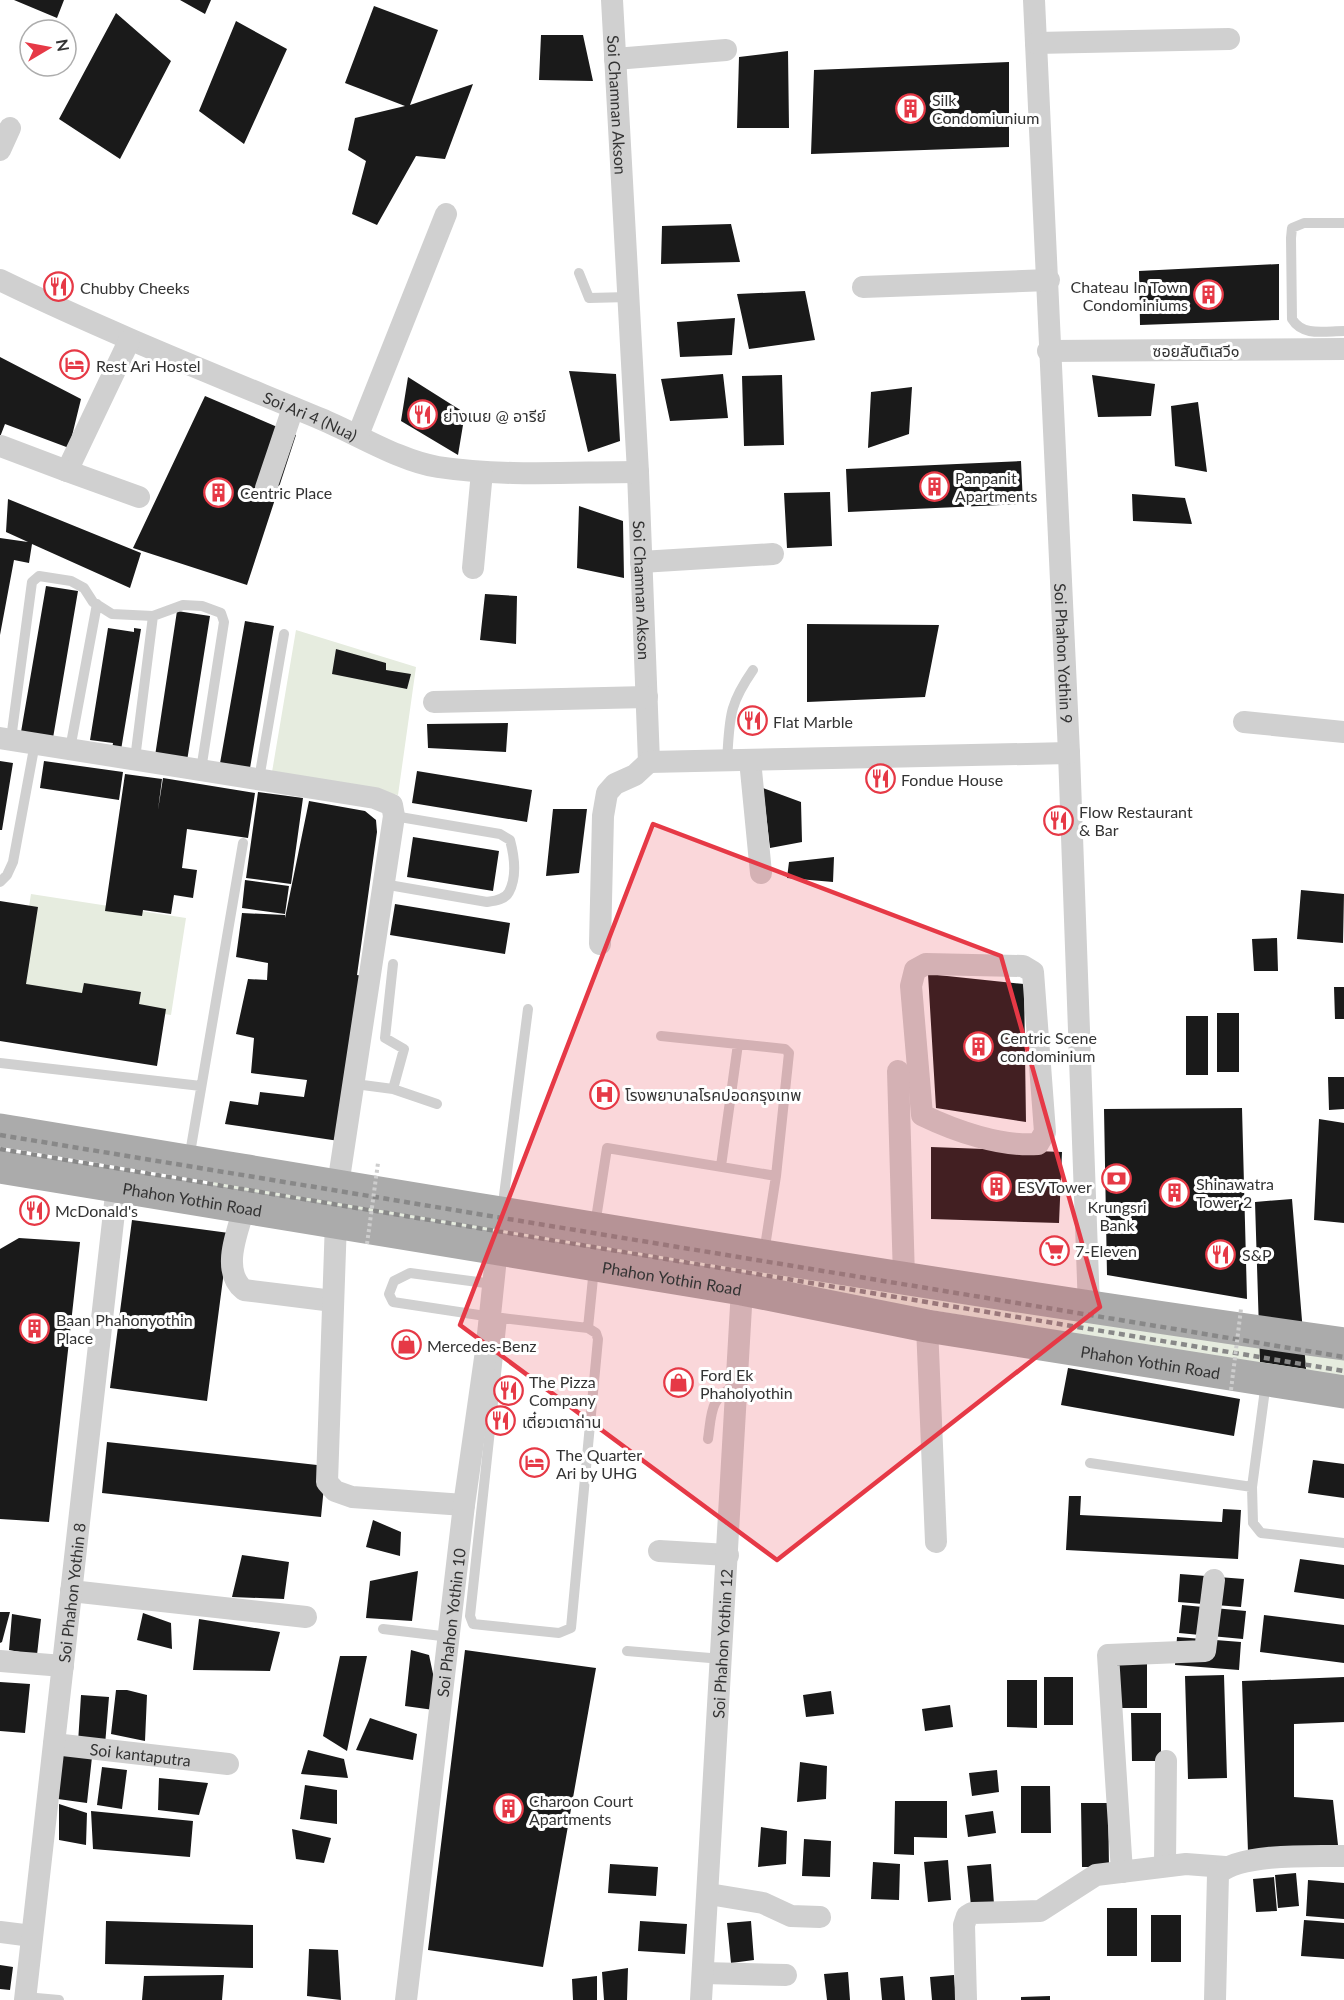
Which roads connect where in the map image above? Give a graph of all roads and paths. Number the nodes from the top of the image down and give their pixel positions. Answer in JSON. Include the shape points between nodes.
{"nodes":[{"id":1,"x":612,"y":0,"type":"edge"},
{"id":2,"x":1034,"y":0,"type":"edge"},
{"id":3,"x":1229,"y":39,"type":"dead end"},
{"id":4,"x":1036,"y":43,"type":"junction"},
{"id":5,"x":726,"y":50,"type":"dead end"},
{"id":6,"x":615,"y":59,"type":"junction"},
{"id":7,"x":10,"y":128,"type":"dead end"},
{"id":8,"x":0,"y":150,"type":"edge"},
{"id":9,"x":446,"y":214,"type":"dead end"},
{"id":10,"x":1344,"y":223,"type":"edge"},
{"id":11,"x":579,"y":273,"type":"dead end"},
{"id":12,"x":1049,"y":280,"type":"junction"},
{"id":13,"x":3,"y":286,"type":"edge"},
{"id":14,"x":863,"y":287,"type":"dead end"},
{"id":15,"x":628,"y":297,"type":"junction"},
{"id":16,"x":1344,"y":331,"type":"edge"},
{"id":17,"x":129,"y":341,"type":"junction"},
{"id":18,"x":1344,"y":349,"type":"edge"},
{"id":19,"x":1048,"y":351,"type":"junction"},
{"id":20,"x":293,"y":408,"type":"junction"},
{"id":21,"x":358,"y":435,"type":"junction"},
{"id":22,"x":1,"y":446,"type":"edge"},
{"id":23,"x":67,"y":471,"type":"junction"},
{"id":24,"x":482,"y":471,"type":"junction"},
{"id":25,"x":638,"y":472,"type":"junction"},
{"id":26,"x":266,"y":488,"type":"dead end"},
{"id":27,"x":139,"y":497,"type":"dead end"},
{"id":28,"x":773,"y":554,"type":"dead end"},
{"id":29,"x":641,"y":562,"type":"junction"},
{"id":30,"x":473,"y":568,"type":"dead end"},
{"id":31,"x":97,"y":604,"type":"junction"},
{"id":32,"x":153,"y":616,"type":"junction"},
{"id":33,"x":284,"y":634,"type":"dead end"},
{"id":34,"x":753,"y":670,"type":"dead end"},
{"id":35,"x":647,"y":697,"type":"junction"},
{"id":36,"x":434,"y":702,"type":"dead end"},
{"id":37,"x":1244,"y":722,"type":"dead end"},
{"id":38,"x":1344,"y":732,"type":"edge"},
{"id":39,"x":5,"y":739,"type":"edge"},
{"id":40,"x":35,"y":743,"type":"junction"},
{"id":41,"x":70,"y":749,"type":"junction"},
{"id":42,"x":1069,"y":753,"type":"junction"},
{"id":43,"x":135,"y":759,"type":"junction"},
{"id":44,"x":750,"y":759,"type":"junction"},
{"id":45,"x":727,"y":760,"type":"junction"},
{"id":46,"x":649,"y":762,"type":"junction"},
{"id":47,"x":201,"y":770,"type":"junction"},
{"id":48,"x":259,"y":779,"type":"junction"},
{"id":49,"x":394,"y":816,"type":"junction"},
{"id":50,"x":243,"y":843,"type":"dead end"},
{"id":51,"x":761,"y":873,"type":"dead end"},
{"id":52,"x":0,"y":882,"type":"edge"},
{"id":53,"x":383,"y":884,"type":"junction"},
{"id":54,"x":600,"y":944,"type":"dead end"},
{"id":55,"x":393,"y":964,"type":"dead end"},
{"id":56,"x":528,"y":1010,"type":"dead end"},
{"id":57,"x":661,"y":1036,"type":"dead end"},
{"id":58,"x":738,"y":1044,"type":"junction"},
{"id":59,"x":0,"y":1064,"type":"edge"},
{"id":60,"x":898,"y":1071,"type":"dead end"},
{"id":61,"x":355,"y":1084,"type":"junction"},
{"id":62,"x":201,"y":1086,"type":"junction"},
{"id":63,"x":393,"y":1089,"type":"junction"},
{"id":64,"x":1044,"y":1097,"type":"junction"},
{"id":65,"x":1083,"y":1103,"type":"junction"},
{"id":66,"x":437,"y":1104,"type":"dead end"},
{"id":67,"x":0,"y":1130,"type":"edge"},
{"id":68,"x":123,"y":1150,"type":"junction"},
{"id":69,"x":194,"y":1160,"type":"junction"},
{"id":70,"x":378,"y":1163,"type":"dead end"},
{"id":71,"x":721,"y":1166,"type":"junction"},
{"id":72,"x":0,"y":1167,"type":"edge"},
{"id":73,"x":776,"y":1176,"type":"junction"},
{"id":74,"x":338,"y":1185,"type":"junction"},
{"id":75,"x":117,"y":1186,"type":"junction"},
{"id":76,"x":194,"y":1198,"type":"junction"},
{"id":77,"x":244,"y":1206,"type":"junction"},
{"id":78,"x":502,"y":1211,"type":"junction"},
{"id":79,"x":336,"y":1221,"type":"junction"},
{"id":80,"x":594,"y":1228,"type":"junction"},
{"id":81,"x":367,"y":1244,"type":"dead end"},
{"id":82,"x":497,"y":1248,"type":"junction"},
{"id":83,"x":764,"y":1256,"type":"junction"},
{"id":84,"x":595,"y":1264,"type":"junction"},
{"id":85,"x":904,"y":1278,"type":"junction"},
{"id":86,"x":493,"y":1284,"type":"junction"},
{"id":87,"x":742,"y":1288,"type":"junction"},
{"id":88,"x":333,"y":1301,"type":"junction"},
{"id":89,"x":1089,"y":1308,"type":"junction"},
{"id":90,"x":1241,"y":1309,"type":"dead end"},
{"id":91,"x":496,"y":1318,"type":"junction"},
{"id":92,"x":927,"y":1326,"type":"junction"},
{"id":93,"x":588,"y":1328,"type":"junction"},
{"id":94,"x":1344,"y":1344,"type":"edge"},
{"id":95,"x":1266,"y":1379,"type":"junction"},
{"id":96,"x":737,"y":1385,"type":"junction"},
{"id":97,"x":1231,"y":1390,"type":"dead end"},
{"id":98,"x":1344,"y":1392,"type":"edge"},
{"id":99,"x":708,"y":1439,"type":"dead end"},
{"id":100,"x":1090,"y":1463,"type":"dead end"},
{"id":101,"x":1252,"y":1487,"type":"junction"},
{"id":102,"x":464,"y":1505,"type":"junction"},
{"id":103,"x":936,"y":1542,"type":"dead end"},
{"id":104,"x":1344,"y":1543,"type":"edge"},
{"id":105,"x":659,"y":1551,"type":"dead end"},
{"id":106,"x":728,"y":1555,"type":"junction"},
{"id":107,"x":1214,"y":1580,"type":"dead end"},
{"id":108,"x":71,"y":1591,"type":"junction"},
{"id":109,"x":306,"y":1617,"type":"dead end"},
{"id":110,"x":383,"y":1629,"type":"dead end"},
{"id":111,"x":450,"y":1637,"type":"junction"},
{"id":112,"x":627,"y":1651,"type":"dead end"},
{"id":113,"x":722,"y":1659,"type":"junction"},
{"id":114,"x":0,"y":1660,"type":"edge"},
{"id":115,"x":63,"y":1666,"type":"junction"},
{"id":116,"x":54,"y":1744,"type":"junction"},
{"id":117,"x":1166,"y":1761,"type":"dead end"},
{"id":118,"x":228,"y":1764,"type":"dead end"},
{"id":119,"x":1344,"y":1856,"type":"edge"},
{"id":120,"x":1165,"y":1865,"type":"junction"},
{"id":121,"x":1225,"y":1867,"type":"junction"},
{"id":122,"x":1122,"y":1872,"type":"junction"},
{"id":123,"x":709,"y":1894,"type":"junction"},
{"id":124,"x":820,"y":1917,"type":"dead end"},
{"id":125,"x":0,"y":1923,"type":"edge"},
{"id":126,"x":33,"y":1931,"type":"junction"},
{"id":127,"x":0,"y":1932,"type":"edge"},
{"id":128,"x":703,"y":1973,"type":"junction"},
{"id":129,"x":786,"y":1975,"type":"dead end"},
{"id":130,"x":25,"y":1999,"type":"edge"},
{"id":131,"x":59,"y":2000,"type":"edge"},
{"id":132,"x":406,"y":2000,"type":"edge"},
{"id":133,"x":702,"y":2000,"type":"edge"},
{"id":134,"x":966,"y":2000,"type":"edge"},
{"id":135,"x":1215,"y":2000,"type":"edge"}],
"edges":[{"from":1,"to":6,"type":"street","name":"Soi Chamnan Akson"},
{"from":2,"to":4,"type":"street","name":"Soi Phahon Yothin 9"},
{"from":3,"to":4,"type":"street"},
{"from":4,"to":12,"type":"street","name":"Soi Phahon Yothin 9"},
{"from":5,"to":6,"type":"street"},
{"from":6,"to":15,"type":"street","name":"Soi Chamnan Akson"},
{"from":7,"to":8,"type":"street"},
{"from":9,"to":21,"type":"street"},
{"from":10,"to":16,"type":"lane","via":[[1304,223],[1292,228],[1291,238],[1293,319],[1297,327],[1304,332]]},
{"from":11,"to":15,"type":"lane","via":[[589,298]]},
{"from":12,"to":14,"type":"street"},
{"from":12,"to":19,"type":"street","name":"Soi Phahon Yothin 9"},
{"from":13,"to":17,"type":"street","name":"Soi Ari 4 (Nua)"},
{"from":15,"to":25,"type":"street","name":"Soi Chamnan Akson"},
{"from":17,"to":20,"type":"street","name":"Soi Ari 4 (Nua)"},
{"from":17,"to":23,"type":"street"},
{"from":18,"to":19,"type":"street","name":"ซอยสันติเสวี๑"},
{"from":19,"to":42,"type":"street","name":"Soi Phahon Yothin 9"},
{"from":20,"to":21,"type":"street","name":"Soi Ari 4 (Nua)"},
{"from":20,"to":26,"type":"street"},
{"from":21,"to":24,"type":"street","name":"Soi Ari 4 (Nua)","via":[[436,467]]},
{"from":22,"to":23,"type":"street"},
{"from":23,"to":27,"type":"street"},
{"from":24,"to":25,"type":"street","name":"Soi Ari 4 (Nua)"},
{"from":24,"to":30,"type":"street"},
{"from":25,"to":29,"type":"street","name":"Soi Chamnan Akson"},
{"from":28,"to":29,"type":"street"},
{"from":29,"to":35,"type":"street","name":"Soi Chamnan Akson"},
{"from":31,"to":32,"type":"lane","via":[[112,614]]},
{"from":31,"to":39,"type":"lane","via":[[84,588],[71,581],[39,576],[32,582]]},
{"from":31,"to":41,"type":"lane"},
{"from":32,"to":43,"type":"lane"},
{"from":32,"to":47,"type":"lane","via":[[183,605],[202,606],[221,613],[224,622]]},
{"from":33,"to":48,"type":"lane"},
{"from":34,"to":45,"type":"lane","via":[[736,694],[731,709]]},
{"from":35,"to":36,"type":"street"},
{"from":35,"to":46,"type":"street","name":"Soi Chamnan Akson"},
{"from":37,"to":38,"type":"street"},
{"from":39,"to":40,"type":"street"},
{"from":40,"to":41,"type":"street"},
{"from":40,"to":52,"type":"lane","via":[[13,862]]},
{"from":41,"to":43,"type":"street"},
{"from":42,"to":44,"type":"street"},
{"from":42,"to":65,"type":"street","name":"Soi Phahon Yothin 9"},
{"from":43,"to":47,"type":"street"},
{"from":44,"to":45,"type":"street"},
{"from":44,"to":51,"type":"street"},
{"from":45,"to":46,"type":"street"},
{"from":46,"to":54,"type":"street","via":[[607,793]]},
{"from":47,"to":48,"type":"street"},
{"from":48,"to":49,"type":"street","via":[[375,798],[392,805]]},
{"from":49,"to":53,"type":"street"},
{"from":49,"to":53,"type":"lane","via":[[500,834],[510,840],[514,858],[511,881],[508,893],[487,902]]},
{"from":50,"to":62,"type":"lane"},
{"from":53,"to":61,"type":"street"},
{"from":55,"to":63,"type":"lane","via":[[385,1038],[404,1051]]},
{"from":56,"to":78,"type":"lane"},
{"from":57,"to":58,"type":"lane"},
{"from":58,"to":71,"type":"lane"},
{"from":58,"to":73,"type":"lane","via":[[785,1049],[789,1053]]},
{"from":59,"to":62,"type":"lane"},
{"from":60,"to":85,"type":"street"},
{"from":61,"to":63,"type":"lane"},
{"from":61,"to":74,"type":"street"},
{"from":62,"to":69,"type":"lane"},
{"from":63,"to":66,"type":"lane"},
{"from":64,"to":64,"type":"street","via":[[1033,972],[1023,966],[936,964],[915,970],[911,986],[922,1115],[1016,1145],[1038,1144],[1046,1132]]},
{"from":64,"to":65,"type":"street"},
{"from":65,"to":89,"type":"street","name":"Soi Phahon Yothin 9"},
{"from":67,"to":68,"type":"main road"},
{"from":68,"to":69,"type":"main road"},
{"from":68,"to":75,"type":"main road"},
{"from":69,"to":74,"type":"main road"},
{"from":69,"to":76,"type":"main road"},
{"from":70,"to":81,"type":"path","bridge":true},
{"from":71,"to":73,"type":"lane"},
{"from":71,"to":80,"type":"lane","via":[[607,1148]]},
{"from":72,"to":75,"type":"main road","name":"Phahon Yothin Road"},
{"from":73,"to":83,"type":"lane"},
{"from":74,"to":78,"type":"main road"},
{"from":75,"to":76,"type":"main road","name":"Phahon Yothin Road"},
{"from":75,"to":108,"type":"street","name":"Soi Phahon Yothin 8"},
{"from":76,"to":77,"type":"main road","name":"Phahon Yothin Road"},
{"from":77,"to":79,"type":"main road","name":"Phahon Yothin Road"},
{"from":77,"to":88,"type":"street","via":[[232,1264],[235,1282],[244,1290]]},
{"from":78,"to":80,"type":"main road"},
{"from":78,"to":82,"type":"main road"},
{"from":79,"to":82,"type":"main road","name":"Phahon Yothin Road"},
{"from":79,"to":88,"type":"street"},
{"from":80,"to":83,"type":"main road"},
{"from":82,"to":84,"type":"main road","name":"Phahon Yothin Road"},
{"from":82,"to":86,"type":"street","name":"Soi Phahon Yothin 10"},
{"from":83,"to":85,"type":"main road"},
{"from":84,"to":87,"type":"main road","name":"Phahon Yothin Road"},
{"from":84,"to":93,"type":"lane"},
{"from":85,"to":89,"type":"main road"},
{"from":86,"to":91,"type":"street","name":"Soi Phahon Yothin 10"},
{"from":86,"to":91,"type":"lane","via":[[410,1273],[394,1281],[389,1294],[393,1302]]},
{"from":87,"to":92,"type":"main road","name":"Phahon Yothin Road"},
{"from":87,"to":96,"type":"street","name":"Soi Phahon Yothin 12"},
{"from":88,"to":102,"type":"street","via":[[327,1482],[335,1491],[352,1497]]},
{"from":89,"to":94,"type":"main road"},
{"from":90,"to":97,"type":"path","bridge":true},
{"from":91,"to":93,"type":"lane"},
{"from":91,"to":93,"type":"lane","via":[[470,1616],[470,1622],[476,1625],[559,1633],[571,1628],[598,1339]]},
{"from":91,"to":102,"type":"street","name":"Soi Phahon Yothin 10"},
{"from":92,"to":95,"type":"main road","name":"Phahon Yothin Road"},
{"from":92,"to":103,"type":"street"},
{"from":95,"to":98,"type":"main road","name":"Phahon Yothin Road"},
{"from":95,"to":101,"type":"lane"},
{"from":96,"to":99,"type":"lane","via":[[722,1392],[714,1402]]},
{"from":96,"to":106,"type":"street","name":"Soi Phahon Yothin 12"},
{"from":100,"to":101,"type":"lane"},
{"from":101,"to":104,"type":"lane","via":[[1253,1523],[1261,1533]]},
{"from":102,"to":111,"type":"street","name":"Soi Phahon Yothin 10"},
{"from":105,"to":106,"type":"street"},
{"from":106,"to":113,"type":"street","name":"Soi Phahon Yothin 12"},
{"from":107,"to":122,"type":"street","via":[[1205,1651],[1108,1655]]},
{"from":108,"to":109,"type":"street"},
{"from":108,"to":115,"type":"street","name":"Soi Phahon Yothin 8"},
{"from":110,"to":111,"type":"lane"},
{"from":111,"to":132,"type":"street","name":"Soi Phahon Yothin 10","via":[[428,1869]]},
{"from":112,"to":113,"type":"lane"},
{"from":113,"to":123,"type":"street","name":"Soi Phahon Yothin 12"},
{"from":114,"to":115,"type":"street"},
{"from":115,"to":116,"type":"street","name":"Soi Phahon Yothin 8"},
{"from":116,"to":118,"type":"street","name":"Soi kantaputra"},
{"from":116,"to":126,"type":"street","name":"Soi Phahon Yothin 8"},
{"from":117,"to":120,"type":"street"},
{"from":119,"to":121,"type":"street","via":[[1287,1857]]},
{"from":120,"to":121,"type":"street","via":[[1202,1863]]},
{"from":120,"to":122,"type":"street"},
{"from":121,"to":135,"type":"street","via":[[1218,1874],[1217,1886]]},
{"from":122,"to":134,"type":"street","via":[[1096,1875],[1040,1911],[978,1912],[967,1916]]},
{"from":123,"to":124,"type":"street","via":[[763,1903],[791,1916]]},
{"from":123,"to":128,"type":"street","name":"Soi Phahon Yothin 12"},
{"from":125,"to":126,"type":"lane"},
{"from":126,"to":127,"type":"street"},
{"from":126,"to":130,"type":"street","name":"Soi Phahon Yothin 8"},
{"from":128,"to":129,"type":"street"},
{"from":128,"to":133,"type":"street","name":"Soi Phahon Yothin 12"},
{"from":130,"to":131,"type":"lane"}]}
